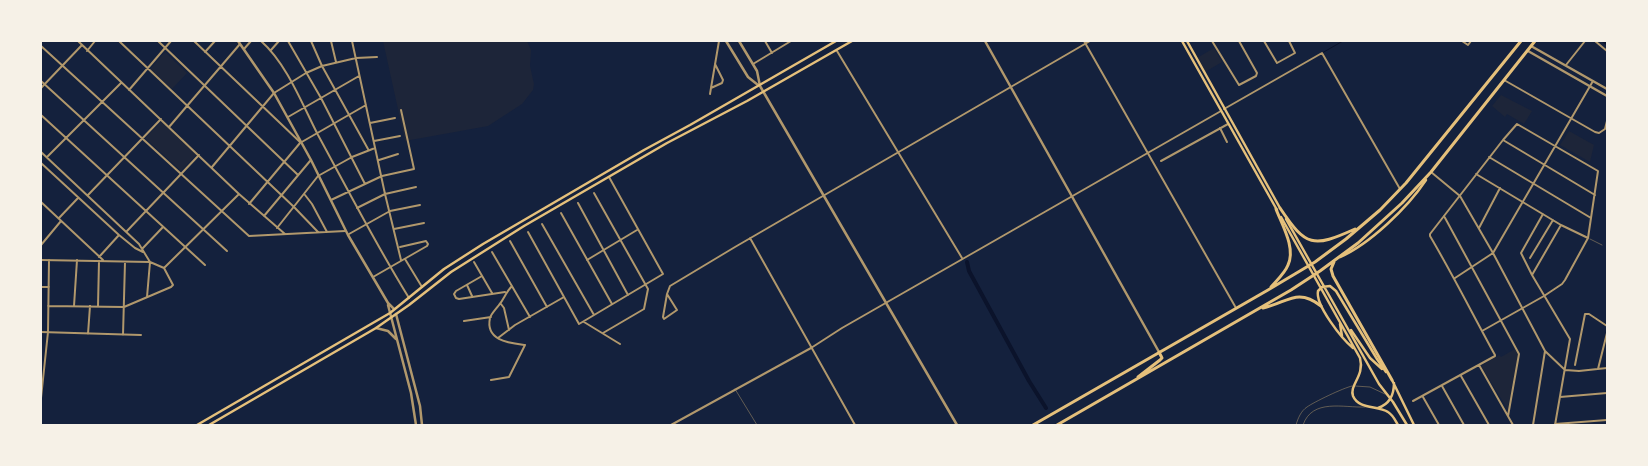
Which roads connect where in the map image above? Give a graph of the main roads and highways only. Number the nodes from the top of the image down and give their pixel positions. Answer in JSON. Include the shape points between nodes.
{"nodes":[{"id":1,"x":836,"y":41,"type":"edge"},
{"id":2,"x":852,"y":41,"type":"edge"},
{"id":3,"x":1182,"y":41,"type":"edge"},
{"id":4,"x":1187,"y":41,"type":"edge"},
{"id":5,"x":1535,"y":41,"type":"edge"},
{"id":6,"x":829,"y":43,"type":"edge"},
{"id":7,"x":1520,"y":43,"type":"edge"},
{"id":8,"x":1222,"y":110,"type":"junction"},
{"id":9,"x":644,"y":150,"type":"junction"},
{"id":10,"x":647,"y":155,"type":"junction"},
{"id":11,"x":1278,"y":208,"type":"junction"},
{"id":12,"x":1361,"y":227,"type":"junction"},
{"id":13,"x":1337,"y":259,"type":"junction"},
{"id":14,"x":1268,"y":290,"type":"junction"},
{"id":15,"x":1321,"y":306,"type":"junction"},
{"id":16,"x":1334,"y":307,"type":"junction"},
{"id":17,"x":1260,"y":309,"type":"junction"},
{"id":18,"x":1339,"y":320,"type":"junction"},
{"id":19,"x":1344,"y":321,"type":"junction"},
{"id":20,"x":1342,"y":337,"type":"junction"},
{"id":21,"x":1356,"y":351,"type":"junction"},
{"id":22,"x":1159,"y":352,"type":"junction"},
{"id":23,"x":1387,"y":374,"type":"junction"},
{"id":24,"x":1393,"y":381,"type":"junction"},
{"id":25,"x":1131,"y":382,"type":"junction"},
{"id":26,"x":1374,"y":408,"type":"junction"},
{"id":27,"x":197,"y":425,"type":"edge"},
{"id":28,"x":209,"y":425,"type":"edge"},
{"id":29,"x":1034,"y":425,"type":"edge"},
{"id":30,"x":1058,"y":425,"type":"edge"},
{"id":31,"x":1398,"y":425,"type":"edge"},
{"id":32,"x":1407,"y":425,"type":"edge"},
{"id":33,"x":1414,"y":425,"type":"edge"}],
"edges":[{"from":1,"to":6,"type":"main road"},
{"from":2,"to":10,"type":"main road"},
{"from":3,"to":8,"type":"main road"},
{"from":4,"to":8,"type":"main road"},
{"from":5,"to":13,"type":"main road","via":[[1430,172],[1387,218]]},
{"from":6,"to":9,"type":"main road","via":[[760,86]]},
{"from":7,"to":12,"type":"main road","via":[[1400,189]]},
{"from":8,"to":11,"type":"main road"},
{"from":8,"to":11,"type":"main road"},
{"from":9,"to":10,"type":"main road"},
{"from":9,"to":27,"type":"main road","via":[[457,260],[390,313]]},
{"from":10,"to":28,"type":"main road","via":[[464,263],[376,328]]},
{"from":11,"to":12,"type":"main road","via":[[1301,235],[1313,242],[1323,242]]},
{"from":11,"to":14,"type":"main road","via":[[1290,246],[1290,259]]},
{"from":11,"to":16,"type":"main road"},
{"from":12,"to":14,"type":"main road","via":[[1315,262]]},
{"from":13,"to":17,"type":"main road"},
{"from":13,"to":24,"type":"main road","via":[[1331,272]]},
{"from":14,"to":22,"type":"main road"},
{"from":15,"to":17,"type":"main road","via":[[1310,298],[1297,296]]},
{"from":15,"to":20,"type":"main road"},
{"from":15,"to":23,"type":"main road","via":[[1318,292],[1322,286],[1330,286]]},
{"from":16,"to":18,"type":"main road"},
{"from":16,"to":19,"type":"main road"},
{"from":17,"to":25,"type":"main road"},
{"from":18,"to":20,"type":"main road"},
{"from":18,"to":21,"type":"main road"},
{"from":19,"to":23,"type":"main road","via":[[1370,358]]},
{"from":19,"to":32,"type":"main road"},
{"from":20,"to":21,"type":"main road"},
{"from":21,"to":26,"type":"main road","via":[[1362,370],[1352,393],[1355,400]]},
{"from":22,"to":25,"type":"main road","via":[[1162,358],[1159,362]]},
{"from":22,"to":29,"type":"main road"},
{"from":23,"to":24,"type":"main road"},
{"from":24,"to":26,"type":"main road","via":[[1393,395],[1384,406]]},
{"from":24,"to":33,"type":"main road"},
{"from":25,"to":30,"type":"main road"},
{"from":26,"to":31,"type":"main road","via":[[1388,412]]}]}
